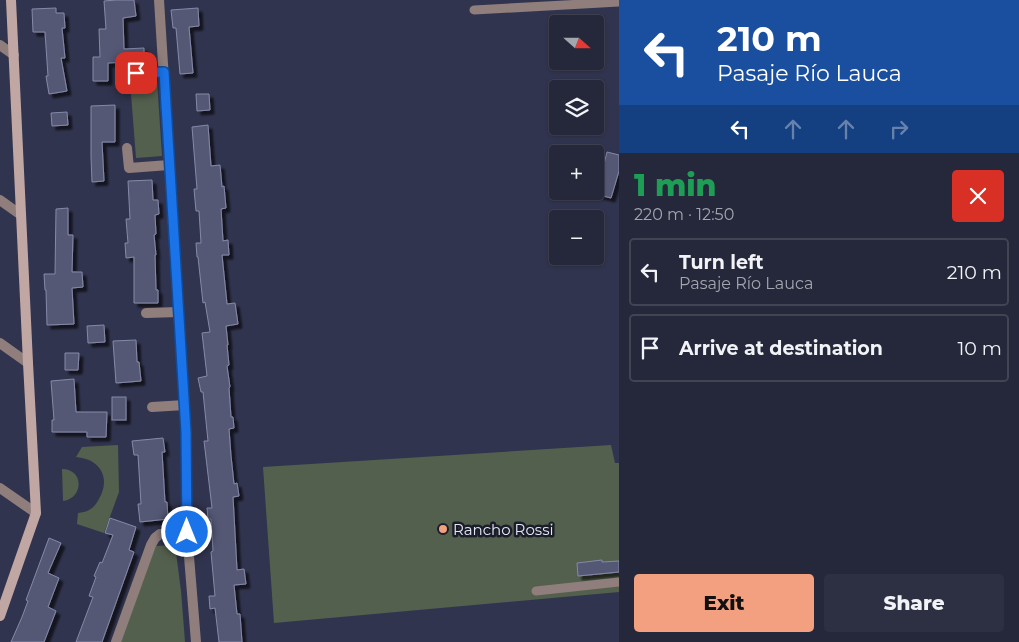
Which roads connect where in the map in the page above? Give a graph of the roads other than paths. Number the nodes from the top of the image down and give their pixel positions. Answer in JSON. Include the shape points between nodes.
{"nodes":[{"id":1,"x":11,"y":0,"type":"edge"},
{"id":2,"x":159,"y":0,"type":"edge"},
{"id":3,"x":619,"y":2,"type":"edge"},
{"id":4,"x":474,"y":10,"type":"dead end"},
{"id":5,"x":0,"y":45,"type":"edge"},
{"id":6,"x":14,"y":55,"type":"junction"},
{"id":7,"x":164,"y":72,"type":"junction"},
{"id":8,"x":124,"y":89,"type":"dead end"},
{"id":9,"x":128,"y":148,"type":"dead end"},
{"id":10,"x":169,"y":165,"type":"junction"},
{"id":11,"x":0,"y":200,"type":"edge"},
{"id":12,"x":21,"y":215,"type":"junction"},
{"id":13,"x":179,"y":312,"type":"junction"},
{"id":14,"x":146,"y":313,"type":"dead end"},
{"id":15,"x":0,"y":343,"type":"edge"},
{"id":16,"x":28,"y":362,"type":"junction"},
{"id":17,"x":185,"y":405,"type":"junction"},
{"id":18,"x":152,"y":407,"type":"dead end"},
{"id":19,"x":0,"y":488,"type":"edge"},
{"id":20,"x":36,"y":513,"type":"junction"},
{"id":21,"x":187,"y":532,"type":"junction"},
{"id":22,"x":619,"y":582,"type":"edge"},
{"id":23,"x":536,"y":591,"type":"dead end"},
{"id":24,"x":0,"y":616,"type":"edge"},
{"id":25,"x":116,"y":642,"type":"edge"},
{"id":26,"x":196,"y":642,"type":"edge"}],
"edges":[{"from":1,"to":6,"type":"main road"},
{"from":2,"to":7,"type":"street"},
{"from":3,"to":4,"type":"lane"},
{"from":5,"to":6,"type":"street"},
{"from":6,"to":12,"type":"main road"},
{"from":7,"to":8,"type":"street","via":[[123,73]]},
{"from":7,"to":10,"type":"street"},
{"from":9,"to":10,"type":"street","via":[[129,168]]},
{"from":10,"to":13,"type":"street"},
{"from":11,"to":12,"type":"street"},
{"from":12,"to":16,"type":"main road"},
{"from":13,"to":14,"type":"street"},
{"from":13,"to":17,"type":"street"},
{"from":15,"to":16,"type":"street"},
{"from":16,"to":20,"type":"main road"},
{"from":17,"to":18,"type":"street"},
{"from":17,"to":21,"type":"street"},
{"from":19,"to":20,"type":"street"},
{"from":20,"to":24,"type":"main road"},
{"from":21,"to":25,"type":"street","via":[[160,534],[151,545]]},
{"from":21,"to":26,"type":"street"},
{"from":22,"to":23,"type":"lane"}]}
